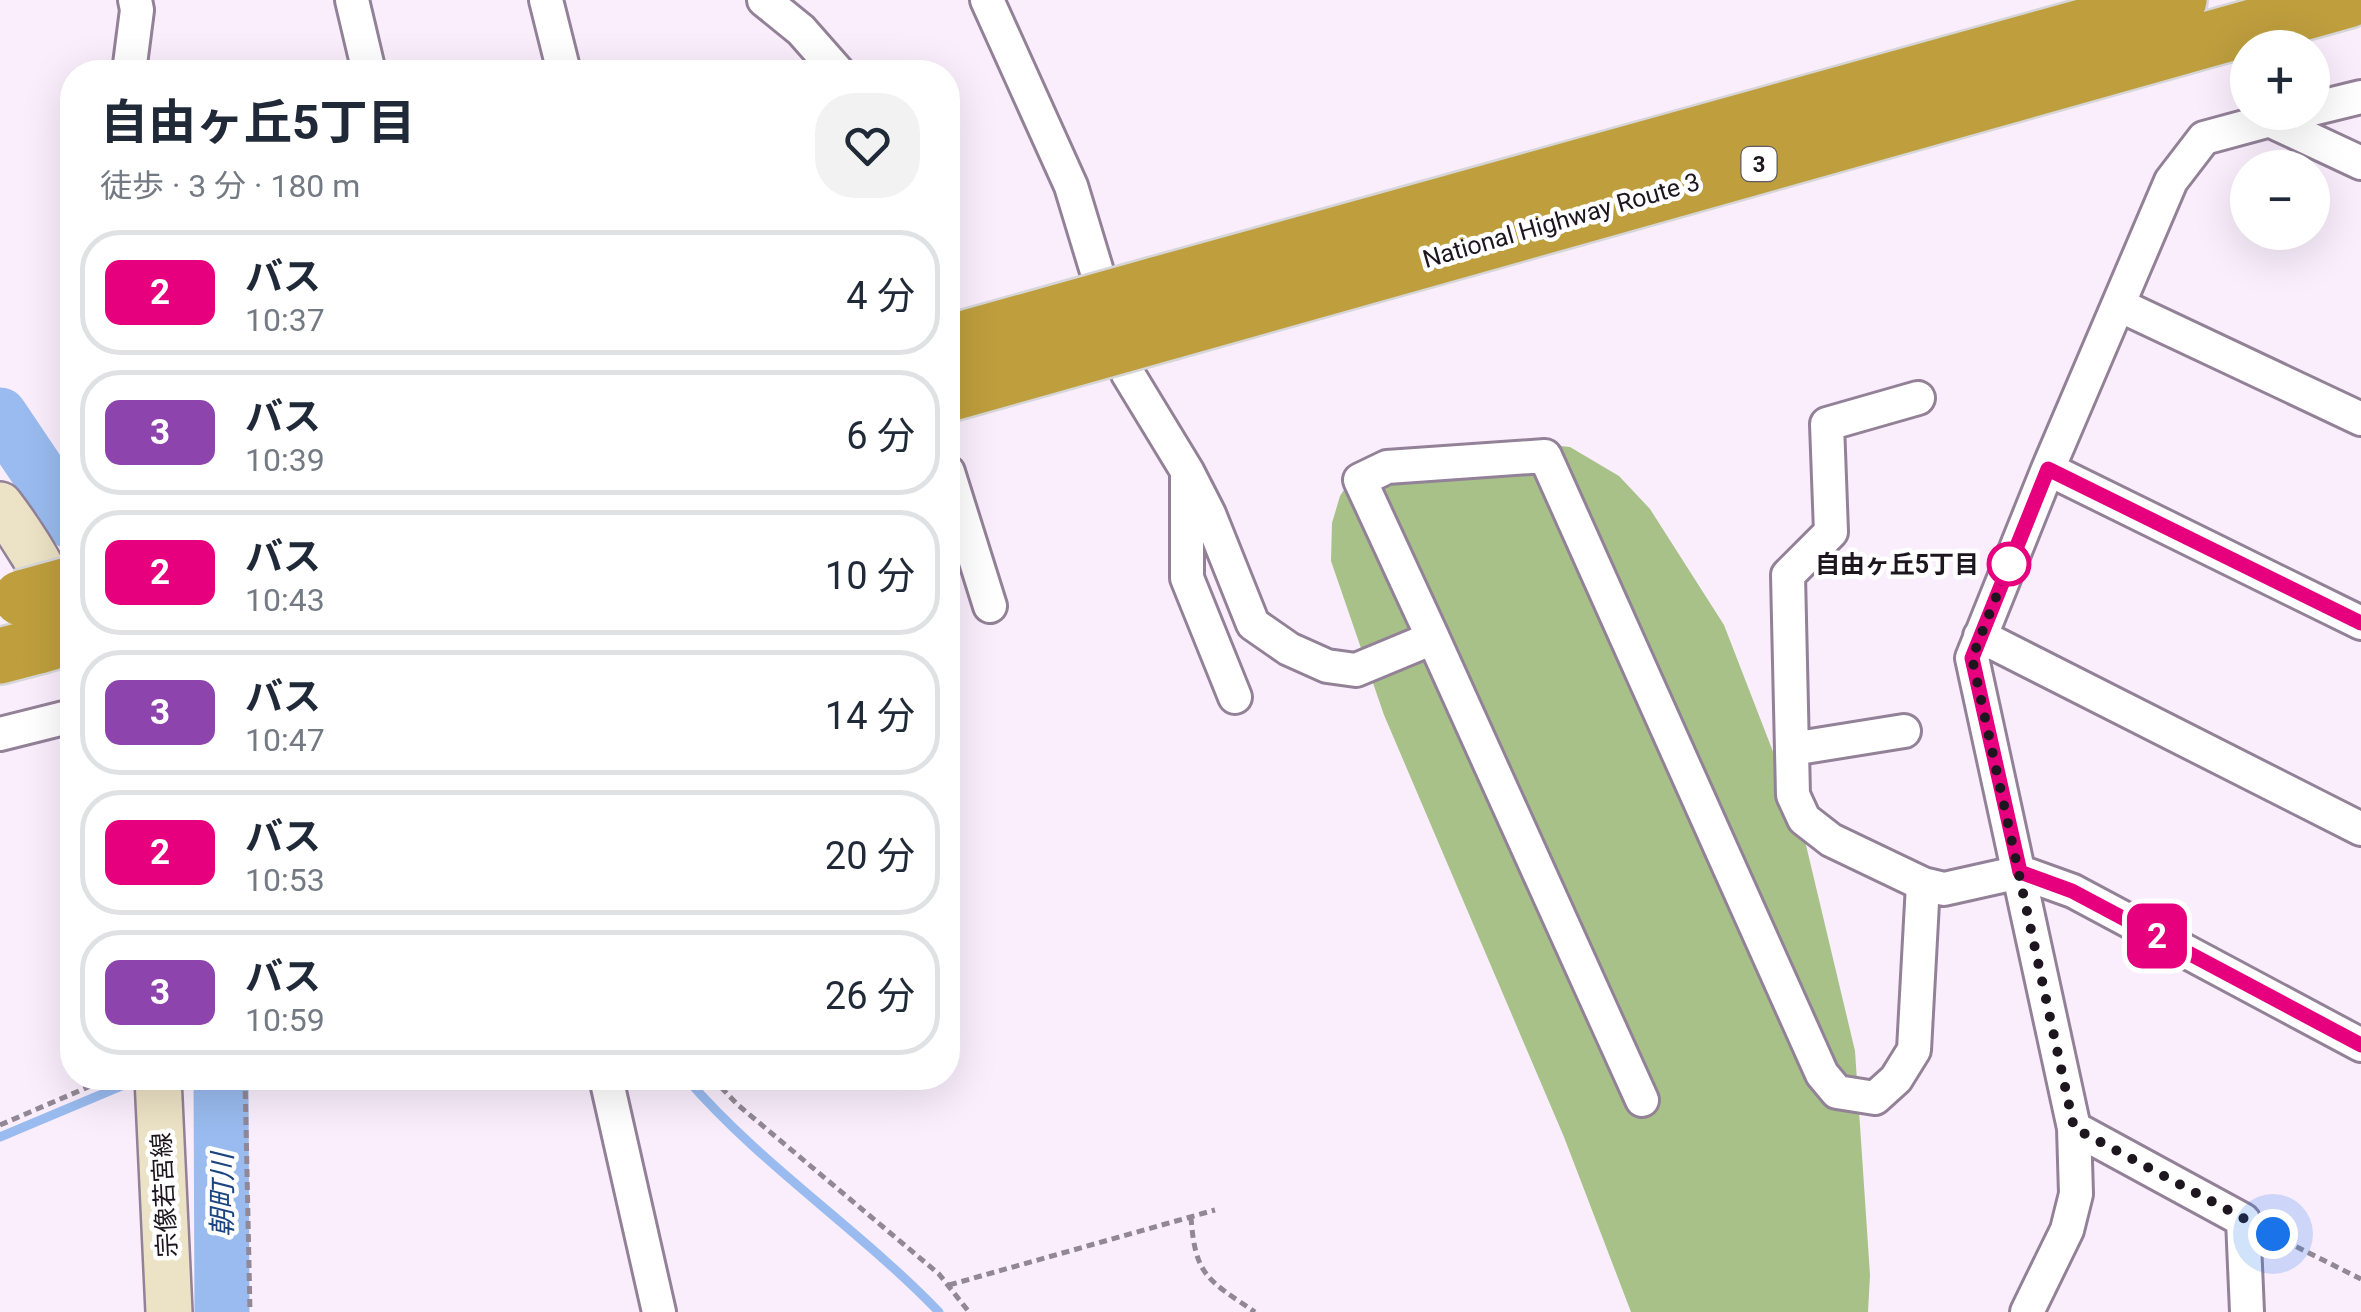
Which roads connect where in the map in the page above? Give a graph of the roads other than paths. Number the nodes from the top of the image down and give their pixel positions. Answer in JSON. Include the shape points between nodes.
{"nodes":[{"id":1,"x":135,"y":0,"type":"edge"},
{"id":2,"x":352,"y":0,"type":"edge"},
{"id":3,"x":546,"y":0,"type":"edge"},
{"id":4,"x":764,"y":0,"type":"edge"},
{"id":5,"x":987,"y":0,"type":"edge"},
{"id":6,"x":2125,"y":0,"type":"edge"},
{"id":7,"x":2179,"y":0,"type":"edge"},
{"id":8,"x":2348,"y":0,"type":"edge"},
{"id":9,"x":2032,"y":42,"type":"junction"},
{"id":10,"x":130,"y":60,"type":"edge"},
{"id":11,"x":366,"y":60,"type":"edge"},
{"id":12,"x":561,"y":60,"type":"edge"},
{"id":13,"x":827,"y":60,"type":"edge"},
{"id":14,"x":2361,"y":97,"type":"edge"},
{"id":15,"x":2330,"y":105,"type":"edge"},
{"id":16,"x":2233,"y":130,"type":"edge"},
{"id":17,"x":2308,"y":130,"type":"edge"},
{"id":18,"x":2361,"y":163,"type":"edge"},
{"id":19,"x":2119,"y":305,"type":"junction"},
{"id":20,"x":1163,"y":308,"type":"junction"},
{"id":21,"x":960,"y":341,"type":"edge"},
{"id":22,"x":960,"y":389,"type":"edge"},
{"id":23,"x":1918,"y":398,"type":"dead end"},
{"id":24,"x":2361,"y":419,"type":"edge"},
{"id":25,"x":2048,"y":469,"type":"junction"},
{"id":26,"x":1187,"y":471,"type":"junction"},
{"id":27,"x":0,"y":505,"type":"edge"},
{"id":28,"x":960,"y":510,"type":"edge"},
{"id":29,"x":60,"y":599,"type":"edge"},
{"id":30,"x":990,"y":606,"type":"dead end"},
{"id":31,"x":2361,"y":622,"type":"edge"},
{"id":32,"x":34,"y":630,"type":"edge"},
{"id":33,"x":1980,"y":636,"type":"junction"},
{"id":34,"x":1432,"y":638,"type":"junction"},
{"id":35,"x":1235,"y":697,"type":"dead end"},
{"id":36,"x":60,"y":719,"type":"edge"},
{"id":37,"x":1904,"y":731,"type":"dead end"},
{"id":38,"x":0,"y":734,"type":"edge"},
{"id":39,"x":1792,"y":749,"type":"junction"},
{"id":40,"x":2361,"y":830,"type":"edge"},
{"id":41,"x":2020,"y":872,"type":"junction"},
{"id":42,"x":1923,"y":884,"type":"junction"},
{"id":43,"x":2361,"y":1045,"type":"edge"},
{"id":44,"x":159,"y":1090,"type":"edge"},
{"id":45,"x":609,"y":1090,"type":"edge"},
{"id":46,"x":1642,"y":1100,"type":"dead end"},
{"id":47,"x":2074,"y":1128,"type":"junction"},
{"id":48,"x":169,"y":1312,"type":"edge"},
{"id":49,"x":658,"y":1312,"type":"edge"},
{"id":50,"x":2027,"y":1312,"type":"edge"},
{"id":51,"x":2248,"y":1312,"type":"edge"}],
"edges":[{"from":1,"to":10,"type":"street"},
{"from":2,"to":11,"type":"street"},
{"from":3,"to":12,"type":"street"},
{"from":4,"to":13,"type":"street"},
{"from":5,"to":26,"type":"street","via":[[1071,186],[1128,374]]},
{"from":6,"to":9,"type":"street"},
{"from":7,"to":9,"type":"highway","name":"National Highway Route 3","number":"3"},
{"from":8,"to":20,"type":"highway","name":"National Highway Route 3","number":"3"},
{"from":9,"to":20,"type":"highway","name":"National Highway Route 3","number":"3"},
{"from":14,"to":15,"type":"street"},
{"from":16,"to":19,"type":"street","via":[[2204,138],[2171,181]]},
{"from":17,"to":18,"type":"street"},
{"from":19,"to":24,"type":"street"},
{"from":19,"to":25,"type":"street"},
{"from":20,"to":21,"type":"highway","name":"National Highway Route 3","number":"3","bridge":true},
{"from":20,"to":22,"type":"highway","name":"National Highway Route 3","number":"3","bridge":true},
{"from":23,"to":39,"type":"street","via":[[1827,424],[1831,532],[1788,576]]},
{"from":25,"to":31,"type":"street"},
{"from":25,"to":33,"type":"street"},
{"from":26,"to":34,"type":"street","via":[[1254,624],[1289,649],[1356,670]]},
{"from":26,"to":35,"type":"street","via":[[1187,578]]},
{"from":27,"to":32,"type":"main road","via":[[50,581]]},
{"from":28,"to":30,"type":"street"},
{"from":29,"to":32,"type":"highway","bridge":true},
{"from":33,"to":40,"type":"street"},
{"from":33,"to":41,"type":"street","via":[[1972,658]]},
{"from":34,"to":42,"type":"street","via":[[1360,480],[1387,467],[1546,456],[1822,1074],[1837,1092],[1875,1098],[1914,1050]]},
{"from":34,"to":46,"type":"street"},
{"from":36,"to":38,"type":"street"},
{"from":37,"to":39,"type":"street"},
{"from":39,"to":42,"type":"street","via":[[1792,795],[1804,819],[1831,840]]},
{"from":41,"to":42,"type":"street","via":[[1944,889]]},
{"from":41,"to":43,"type":"street","via":[[2072,891]]},
{"from":41,"to":47,"type":"street"},
{"from":44,"to":48,"type":"main road","name":"宗像若宮線"},
{"from":45,"to":49,"type":"street"},
{"from":47,"to":50,"type":"street","via":[[2076,1194],[2067,1230]]},
{"from":47,"to":51,"type":"street","via":[[2244,1220]]}]}
